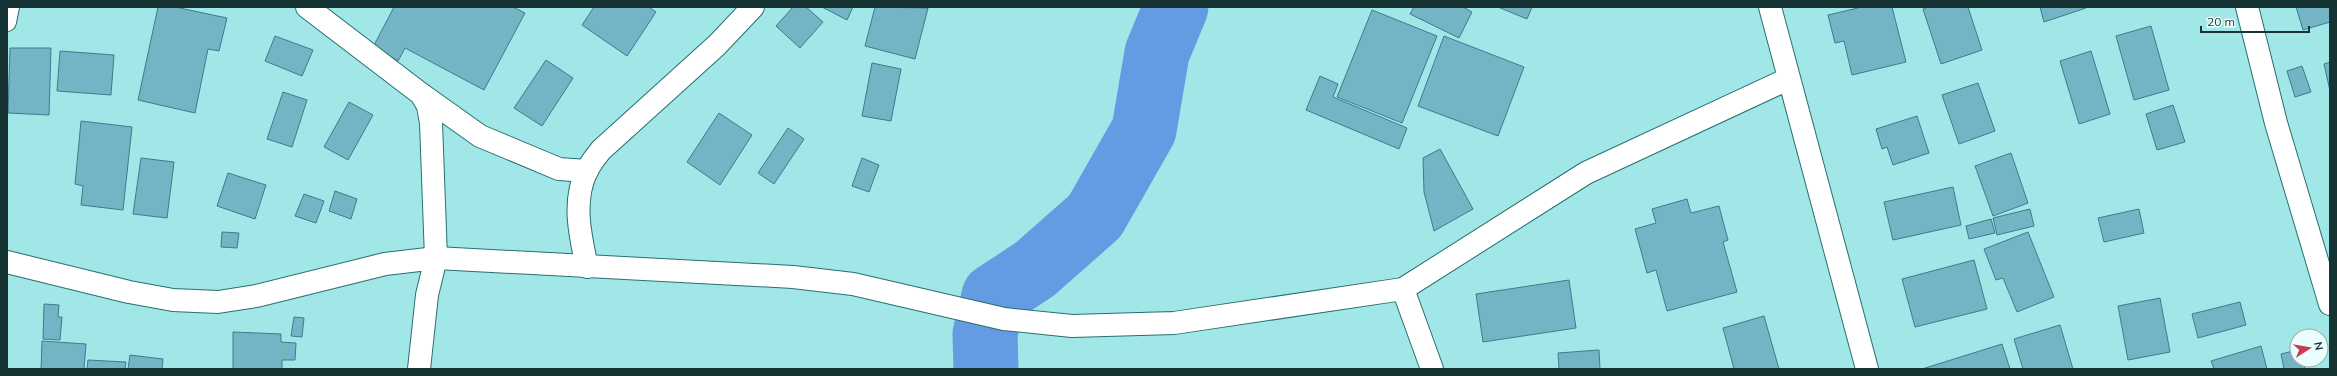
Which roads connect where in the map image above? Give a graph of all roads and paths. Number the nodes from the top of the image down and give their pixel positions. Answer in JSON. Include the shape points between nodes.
{"nodes":[{"id":1,"x":10,"y":7,"type":"edge"},
{"id":2,"x":307,"y":7,"type":"edge"},
{"id":3,"x":753,"y":7,"type":"edge"},
{"id":4,"x":1770,"y":7,"type":"edge"},
{"id":5,"x":2247,"y":7,"type":"edge"},
{"id":6,"x":7,"y":22,"type":"edge"},
{"id":7,"x":1788,"y":79,"type":"junction"},
{"id":8,"x":421,"y":94,"type":"junction"},
{"id":9,"x":587,"y":171,"type":"junction"},
{"id":10,"x":436,"y":258,"type":"junction"},
{"id":11,"x":7,"y":262,"type":"edge"},
{"id":12,"x":587,"y":267,"type":"junction"},
{"id":13,"x":1403,"y":289,"type":"junction"},
{"id":14,"x":2330,"y":304,"type":"edge"},
{"id":15,"x":419,"y":369,"type":"edge"},
{"id":16,"x":1432,"y":369,"type":"edge"},
{"id":17,"x":1867,"y":369,"type":"edge"}],
"edges":[{"from":1,"to":6,"type":"lane"},
{"from":2,"to":8,"type":"street"},
{"from":3,"to":9,"type":"street","via":[[718,45],[601,150]]},
{"from":4,"to":7,"type":"street"},
{"from":5,"to":14,"type":"street","via":[[2276,123]]},
{"from":7,"to":13,"type":"street","via":[[1586,173]]},
{"from":7,"to":17,"type":"street"},
{"from":8,"to":9,"type":"street","via":[[480,136],[559,169]]},
{"from":8,"to":10,"type":"street","via":[[428,106],[431,123]]},
{"from":9,"to":12,"type":"street","via":[[579,200],[578,228]]},
{"from":10,"to":11,"type":"street","via":[[385,264],[256,296],[218,302],[173,300],[129,292]]},
{"from":10,"to":12,"type":"street"},
{"from":10,"to":15,"type":"street","via":[[427,295]]},
{"from":12,"to":13,"type":"street","via":[[793,277],[853,284],[1004,319],[1072,326],[1174,323]]},
{"from":13,"to":16,"type":"street"}]}
